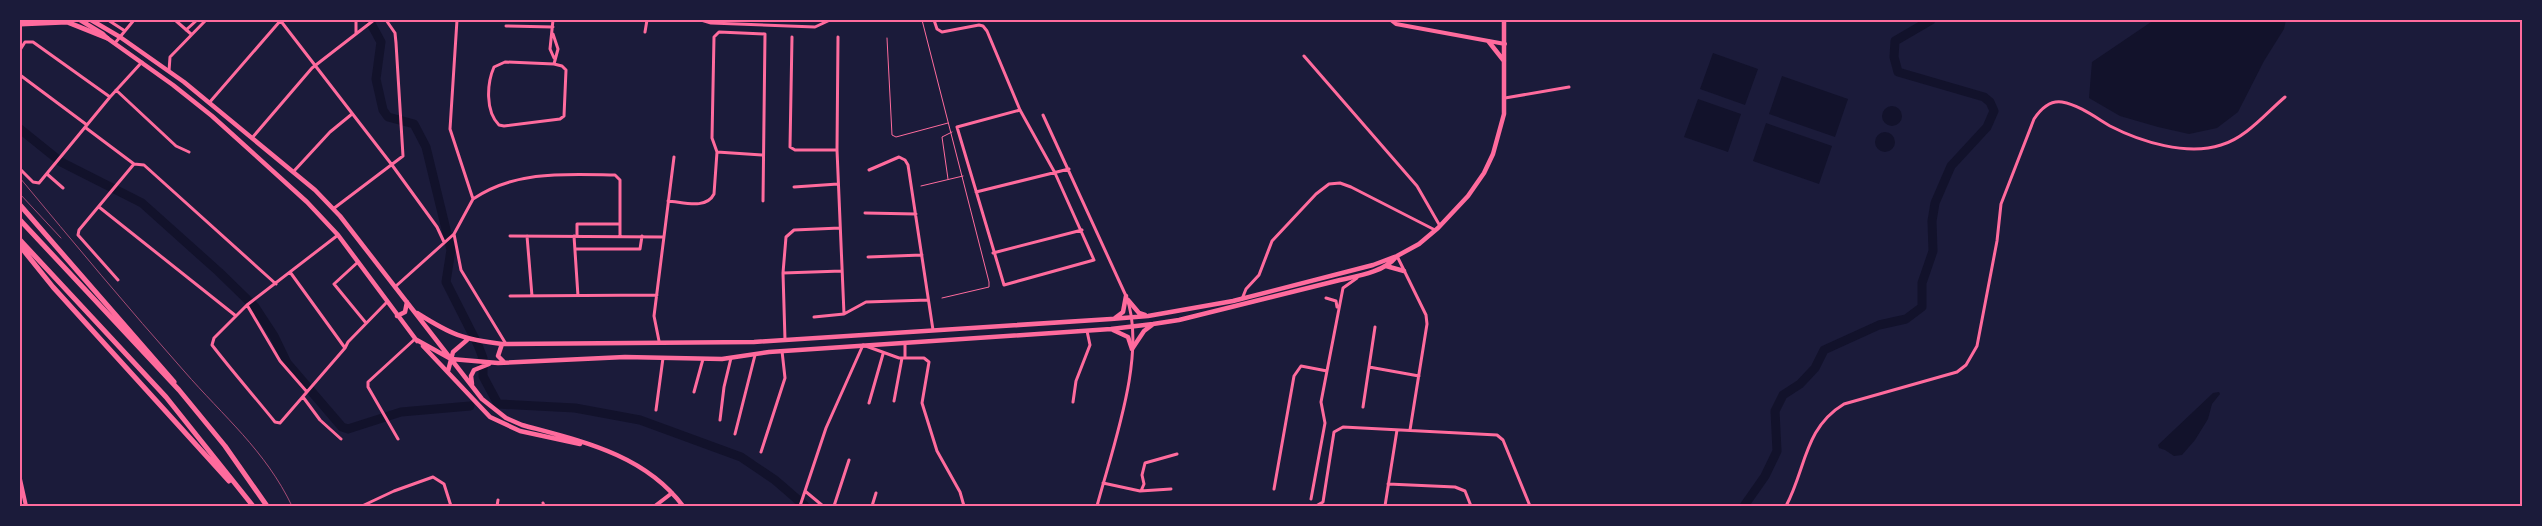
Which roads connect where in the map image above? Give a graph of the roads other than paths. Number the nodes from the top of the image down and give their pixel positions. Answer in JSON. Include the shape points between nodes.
{"nodes":[{"id":1,"x":80,"y":20,"type":"edge"},
{"id":2,"x":91,"y":20,"type":"edge"},
{"id":3,"x":108,"y":20,"type":"edge"},
{"id":4,"x":134,"y":20,"type":"edge"},
{"id":5,"x":175,"y":20,"type":"edge"},
{"id":6,"x":197,"y":20,"type":"edge"},
{"id":7,"x":206,"y":20,"type":"edge"},
{"id":8,"x":281,"y":20,"type":"edge"},
{"id":9,"x":356,"y":20,"type":"edge"},
{"id":10,"x":374,"y":20,"type":"edge"},
{"id":11,"x":386,"y":20,"type":"edge"},
{"id":12,"x":456,"y":20,"type":"edge"},
{"id":13,"x":553,"y":20,"type":"edge"},
{"id":14,"x":647,"y":20,"type":"edge"},
{"id":15,"x":701,"y":20,"type":"edge"},
{"id":16,"x":830,"y":20,"type":"edge"},
{"id":17,"x":922,"y":20,"type":"edge"},
{"id":18,"x":934,"y":20,"type":"edge"},
{"id":19,"x":1391,"y":20,"type":"edge"},
{"id":20,"x":1504,"y":20,"type":"edge"},
{"id":21,"x":20,"y":24,"type":"edge"},
{"id":22,"x":506,"y":26,"type":"dead end"},
{"id":23,"x":553,"y":27,"type":"junction"},
{"id":24,"x":186,"y":30,"type":"junction"},
{"id":25,"x":125,"y":32,"type":"junction"},
{"id":26,"x":645,"y":32,"type":"dead end"},
{"id":27,"x":192,"y":34,"type":"junction"},
{"id":28,"x":356,"y":34,"type":"junction"},
{"id":29,"x":553,"y":34,"type":"junction"},
{"id":30,"x":838,"y":36,"type":"dead end"},
{"id":31,"x":120,"y":37,"type":"junction"},
{"id":32,"x":792,"y":37,"type":"dead end"},
{"id":33,"x":106,"y":38,"type":"junction"},
{"id":34,"x":887,"y":38,"type":"dead end"},
{"id":35,"x":1489,"y":42,"type":"junction"},
{"id":36,"x":115,"y":43,"type":"junction"},
{"id":37,"x":1506,"y":45,"type":"junction"},
{"id":38,"x":20,"y":50,"type":"edge"},
{"id":39,"x":1304,"y":56,"type":"dead end"},
{"id":40,"x":554,"y":58,"type":"junction"},
{"id":41,"x":142,"y":62,"type":"junction"},
{"id":42,"x":1505,"y":62,"type":"junction"},
{"id":43,"x":316,"y":64,"type":"junction"},
{"id":44,"x":554,"y":64,"type":"junction"},
{"id":45,"x":169,"y":70,"type":"junction"},
{"id":46,"x":20,"y":75,"type":"edge"},
{"id":47,"x":1569,"y":87,"type":"dead end"},
{"id":48,"x":116,"y":90,"type":"junction"},
{"id":49,"x":110,"y":97,"type":"junction"},
{"id":50,"x":2285,"y":97,"type":"dead end"},
{"id":51,"x":1505,"y":98,"type":"junction"},
{"id":52,"x":209,"y":103,"type":"junction"},
{"id":53,"x":1020,"y":110,"type":"junction"},
{"id":54,"x":352,"y":114,"type":"junction"},
{"id":55,"x":1043,"y":114,"type":"dead end"},
{"id":56,"x":949,"y":123,"type":"junction"},
{"id":57,"x":957,"y":126,"type":"junction"},
{"id":58,"x":86,"y":127,"type":"junction"},
{"id":59,"x":951,"y":128,"type":"junction"},
{"id":60,"x":952,"y":132,"type":"junction"},
{"id":61,"x":252,"y":138,"type":"junction"},
{"id":62,"x":837,"y":150,"type":"junction"},
{"id":63,"x":189,"y":152,"type":"dead end"},
{"id":64,"x":717,"y":152,"type":"junction"},
{"id":65,"x":762,"y":155,"type":"junction"},
{"id":66,"x":674,"y":158,"type":"dead end"},
{"id":67,"x":134,"y":164,"type":"junction"},
{"id":68,"x":392,"y":165,"type":"junction"},
{"id":69,"x":20,"y":169,"type":"edge"},
{"id":70,"x":1069,"y":169,"type":"junction"},
{"id":71,"x":869,"y":170,"type":"dead end"},
{"id":72,"x":294,"y":172,"type":"junction"},
{"id":73,"x":1055,"y":173,"type":"junction"},
{"id":74,"x":47,"y":174,"type":"junction"},
{"id":75,"x":963,"y":176,"type":"junction"},
{"id":76,"x":948,"y":179,"type":"junction"},
{"id":77,"x":838,"y":184,"type":"junction"},
{"id":78,"x":921,"y":186,"type":"dead end"},
{"id":79,"x":794,"y":187,"type":"dead end"},
{"id":80,"x":63,"y":188,"type":"dead end"},
{"id":81,"x":976,"y":192,"type":"junction"},
{"id":82,"x":473,"y":198,"type":"junction"},
{"id":83,"x":668,"y":201,"type":"junction"},
{"id":84,"x":763,"y":201,"type":"dead end"},
{"id":85,"x":20,"y":205,"type":"edge"},
{"id":86,"x":99,"y":207,"type":"junction"},
{"id":87,"x":333,"y":208,"type":"junction"},
{"id":88,"x":865,"y":213,"type":"dead end"},
{"id":89,"x":916,"y":214,"type":"junction"},
{"id":90,"x":20,"y":220,"type":"edge"},
{"id":91,"x":620,"y":224,"type":"junction"},
{"id":92,"x":1440,"y":226,"type":"junction"},
{"id":93,"x":840,"y":228,"type":"junction"},
{"id":94,"x":1082,"y":230,"type":"junction"},
{"id":95,"x":1435,"y":230,"type":"junction"},
{"id":96,"x":454,"y":234,"type":"junction"},
{"id":97,"x":338,"y":235,"type":"junction"},
{"id":98,"x":510,"y":236,"type":"dead end"},
{"id":99,"x":527,"y":236,"type":"junction"},
{"id":100,"x":575,"y":236,"type":"junction"},
{"id":101,"x":620,"y":236,"type":"junction"},
{"id":102,"x":642,"y":236,"type":"junction"},
{"id":103,"x":664,"y":237,"type":"junction"},
{"id":104,"x":20,"y":240,"type":"edge"},
{"id":105,"x":445,"y":241,"type":"junction"},
{"id":106,"x":20,"y":246,"type":"edge"},
{"id":107,"x":575,"y":249,"type":"junction"},
{"id":108,"x":993,"y":253,"type":"junction"},
{"id":109,"x":922,"y":255,"type":"junction"},
{"id":110,"x":1397,"y":256,"type":"junction"},
{"id":111,"x":868,"y":257,"type":"dead end"},
{"id":112,"x":358,"y":262,"type":"junction"},
{"id":113,"x":1385,"y":266,"type":"junction"},
{"id":114,"x":1404,"y":271,"type":"junction"},
{"id":115,"x":290,"y":272,"type":"junction"},
{"id":116,"x":842,"y":272,"type":"junction"},
{"id":117,"x":783,"y":273,"type":"junction"},
{"id":118,"x":1365,"y":274,"type":"junction"},
{"id":119,"x":118,"y":280,"type":"dead end"},
{"id":120,"x":276,"y":284,"type":"junction"},
{"id":121,"x":396,"y":286,"type":"junction"},
{"id":122,"x":657,"y":295,"type":"junction"},
{"id":123,"x":510,"y":296,"type":"dead end"},
{"id":124,"x":532,"y":296,"type":"junction"},
{"id":125,"x":578,"y":296,"type":"junction"},
{"id":126,"x":942,"y":298,"type":"dead end"},
{"id":127,"x":1127,"y":298,"type":"junction"},
{"id":128,"x":1242,"y":298,"type":"junction"},
{"id":129,"x":1326,"y":298,"type":"dead end"},
{"id":130,"x":407,"y":300,"type":"junction"},
{"id":131,"x":928,"y":300,"type":"junction"},
{"id":132,"x":387,"y":302,"type":"junction"},
{"id":133,"x":248,"y":306,"type":"junction"},
{"id":134,"x":417,"y":313,"type":"junction"},
{"id":135,"x":1337,"y":313,"type":"junction"},
{"id":136,"x":844,"y":314,"type":"junction"},
{"id":137,"x":236,"y":316,"type":"junction"},
{"id":138,"x":398,"y":316,"type":"junction"},
{"id":139,"x":814,"y":316,"type":"dead end"},
{"id":140,"x":1148,"y":316,"type":"junction"},
{"id":141,"x":1132,"y":317,"type":"junction"},
{"id":142,"x":1112,"y":319,"type":"junction"},
{"id":143,"x":366,"y":323,"type":"junction"},
{"id":144,"x":1154,"y":324,"type":"junction"},
{"id":145,"x":1134,"y":326,"type":"junction"},
{"id":146,"x":1375,"y":327,"type":"dead end"},
{"id":147,"x":1111,"y":330,"type":"junction"},
{"id":148,"x":933,"y":331,"type":"junction"},
{"id":149,"x":1087,"y":331,"type":"junction"},
{"id":150,"x":415,"y":339,"type":"junction"},
{"id":151,"x":467,"y":340,"type":"junction"},
{"id":152,"x":785,"y":340,"type":"junction"},
{"id":153,"x":659,"y":341,"type":"junction"},
{"id":154,"x":905,"y":343,"type":"junction"},
{"id":155,"x":504,"y":344,"type":"junction"},
{"id":156,"x":863,"y":346,"type":"junction"},
{"id":157,"x":345,"y":348,"type":"junction"},
{"id":158,"x":1132,"y":349,"type":"junction"},
{"id":159,"x":782,"y":351,"type":"junction"},
{"id":160,"x":883,"y":354,"type":"junction"},
{"id":161,"x":755,"y":355,"type":"junction"},
{"id":162,"x":451,"y":358,"type":"junction"},
{"id":163,"x":663,"y":358,"type":"junction"},
{"id":164,"x":731,"y":358,"type":"junction"},
{"id":165,"x":903,"y":358,"type":"junction"},
{"id":166,"x":703,"y":359,"type":"junction"},
{"id":167,"x":488,"y":363,"type":"junction"},
{"id":168,"x":505,"y":363,"type":"junction"},
{"id":169,"x":1369,"y":367,"type":"junction"},
{"id":170,"x":448,"y":371,"type":"junction"},
{"id":171,"x":1327,"y":371,"type":"junction"},
{"id":172,"x":1419,"y":376,"type":"junction"},
{"id":173,"x":472,"y":387,"type":"junction"},
{"id":174,"x":179,"y":390,"type":"junction"},
{"id":175,"x":308,"y":391,"type":"junction"},
{"id":176,"x":694,"y":392,"type":"dead end"},
{"id":177,"x":303,"y":397,"type":"junction"},
{"id":178,"x":894,"y":401,"type":"dead end"},
{"id":179,"x":1073,"y":402,"type":"dead end"},
{"id":180,"x":869,"y":403,"type":"dead end"},
{"id":181,"x":1363,"y":407,"type":"dead end"},
{"id":182,"x":656,"y":410,"type":"dead end"},
{"id":183,"x":720,"y":420,"type":"dead end"},
{"id":184,"x":1397,"y":430,"type":"junction"},
{"id":185,"x":1410,"y":430,"type":"junction"},
{"id":186,"x":735,"y":434,"type":"dead end"},
{"id":187,"x":341,"y":439,"type":"dead end"},
{"id":188,"x":398,"y":439,"type":"dead end"},
{"id":189,"x":598,"y":447,"type":"junction"},
{"id":190,"x":761,"y":452,"type":"dead end"},
{"id":191,"x":1177,"y":454,"type":"dead end"},
{"id":192,"x":850,"y":460,"type":"dead end"},
{"id":193,"x":20,"y":479,"type":"edge"},
{"id":194,"x":1103,"y":483,"type":"junction"},
{"id":195,"x":1388,"y":484,"type":"junction"},
{"id":196,"x":1171,"y":489,"type":"dead end"},
{"id":197,"x":1274,"y":489,"type":"dead end"},
{"id":198,"x":1140,"y":491,"type":"junction"},
{"id":199,"x":672,"y":493,"type":"junction"},
{"id":200,"x":805,"y":493,"type":"junction"},
{"id":201,"x":876,"y":493,"type":"dead end"},
{"id":202,"x":1310,"y":498,"type":"dead end"},
{"id":203,"x":498,"y":500,"type":"dead end"},
{"id":204,"x":26,"y":506,"type":"edge"},
{"id":205,"x":253,"y":506,"type":"edge"},
{"id":206,"x":266,"y":506,"type":"edge"},
{"id":207,"x":362,"y":506,"type":"edge"},
{"id":208,"x":451,"y":506,"type":"edge"},
{"id":209,"x":497,"y":506,"type":"edge"},
{"id":210,"x":655,"y":506,"type":"edge"},
{"id":211,"x":683,"y":506,"type":"edge"},
{"id":212,"x":800,"y":506,"type":"edge"},
{"id":213,"x":823,"y":506,"type":"edge"},
{"id":214,"x":834,"y":506,"type":"edge"},
{"id":215,"x":872,"y":506,"type":"edge"},
{"id":216,"x":964,"y":506,"type":"edge"},
{"id":217,"x":1097,"y":506,"type":"edge"},
{"id":218,"x":1316,"y":506,"type":"edge"},
{"id":219,"x":1385,"y":506,"type":"edge"},
{"id":220,"x":1471,"y":506,"type":"edge"},
{"id":221,"x":1530,"y":506,"type":"edge"},
{"id":222,"x":1786,"y":506,"type":"edge"}],
"edges":[{"from":1,"to":33,"type":"main road"},
{"from":2,"to":31,"type":"main road"},
{"from":3,"to":25,"type":"street"},
{"from":4,"to":25,"type":"street"},
{"from":5,"to":24,"type":"street"},
{"from":6,"to":24,"type":"street"},
{"from":7,"to":27,"type":"street"},
{"from":8,"to":43,"type":"street"},
{"from":8,"to":52,"type":"street"},
{"from":9,"to":28,"type":"street"},
{"from":10,"to":28,"type":"street"},
{"from":11,"to":68,"type":"street","via":[[395,33],[404,151]]},
{"from":12,"to":82,"type":"street","via":[[450,129]]},
{"from":13,"to":23,"type":"street"},
{"from":14,"to":26,"type":"street"},
{"from":15,"to":16,"type":"street","via":[[815,27]]},
{"from":17,"to":56,"type":"lane"},
{"from":18,"to":53,"type":"street","via":[[937,30],[942,32],[983,26]]},
{"from":19,"to":35,"type":"street","via":[[1396,24]]},
{"from":20,"to":37,"type":"main road"},
{"from":21,"to":33,"type":"highway","via":[[67,22]]},
{"from":22,"to":23,"type":"street"},
{"from":23,"to":29,"type":"street"},
{"from":24,"to":27,"type":"street"},
{"from":25,"to":31,"type":"street"},
{"from":27,"to":45,"type":"street","via":[[170,57]]},
{"from":28,"to":43,"type":"street"},
{"from":29,"to":40,"type":"street","via":[[550,49]]},
{"from":29,"to":40,"type":"street","via":[[558,48]]},
{"from":30,"to":62,"type":"street"},
{"from":31,"to":36,"type":"street"},
{"from":31,"to":45,"type":"main road"},
{"from":32,"to":62,"type":"street","via":[[790,147],[795,150]]},
{"from":33,"to":36,"type":"main road"},
{"from":34,"to":56,"type":"lane","via":[[892,135],[896,137]]},
{"from":35,"to":37,"type":"street"},
{"from":35,"to":42,"type":"main road"},
{"from":36,"to":41,"type":"main road"},
{"from":37,"to":42,"type":"main road"},
{"from":38,"to":49,"type":"street","via":[[25,42],[32,42]]},
{"from":39,"to":92,"type":"street","via":[[1417,186]]},
{"from":40,"to":44,"type":"street"},
{"from":41,"to":48,"type":"street"},
{"from":41,"to":97,"type":"main road","via":[[230,132]]},
{"from":42,"to":51,"type":"main road"},
{"from":43,"to":54,"type":"street"},
{"from":43,"to":61,"type":"street"},
{"from":44,"to":44,"type":"street","via":[[505,62],[494,67],[489,80],[490,106],[499,125],[564,116],[566,70]]},
{"from":45,"to":52,"type":"main road"},
{"from":46,"to":58,"type":"street"},
{"from":47,"to":51,"type":"street"},
{"from":48,"to":49,"type":"street"},
{"from":48,"to":63,"type":"street","via":[[176,146]]},
{"from":49,"to":58,"type":"street"},
{"from":50,"to":222,"type":"street","via":[[2240,136],[2204,149],[2173,146],[2132,135],[2075,106],[2060,102],[2041,109],[2005,190],[1992,271],[1972,357],[1957,372],[1844,404],[1831,412],[1816,429]]},
{"from":51,"to":92,"type":"main road","via":[[1500,132],[1491,160],[1468,196]]},
{"from":52,"to":61,"type":"main road"},
{"from":53,"to":57,"type":"street"},
{"from":53,"to":73,"type":"street"},
{"from":54,"to":68,"type":"street"},
{"from":54,"to":72,"type":"street","via":[[330,132]]},
{"from":55,"to":70,"type":"street"},
{"from":56,"to":59,"type":"lane"},
{"from":57,"to":59,"type":"lane"},
{"from":57,"to":81,"type":"street"},
{"from":58,"to":67,"type":"street"},
{"from":58,"to":74,"type":"street"},
{"from":59,"to":60,"type":"lane"},
{"from":60,"to":75,"type":"lane"},
{"from":60,"to":76,"type":"lane","via":[[942,138]]},
{"from":61,"to":72,"type":"main road"},
{"from":62,"to":77,"type":"street"},
{"from":64,"to":65,"type":"street"},
{"from":64,"to":65,"type":"street","via":[[712,138],[715,33],[765,34]]},
{"from":64,"to":83,"type":"street","via":[[711,201],[705,204]]},
{"from":65,"to":84,"type":"street"},
{"from":66,"to":83,"type":"street"},
{"from":67,"to":86,"type":"street"},
{"from":67,"to":120,"type":"street","via":[[144,165]]},
{"from":68,"to":87,"type":"street"},
{"from":68,"to":105,"type":"street"},
{"from":69,"to":74,"type":"street","via":[[36,183]]},
{"from":70,"to":73,"type":"street"},
{"from":70,"to":127,"type":"street"},
{"from":71,"to":89,"type":"street","via":[[899,157],[905,160]]},
{"from":72,"to":87,"type":"main road"},
{"from":73,"to":81,"type":"street"},
{"from":73,"to":94,"type":"street"},
{"from":74,"to":80,"type":"street"},
{"from":75,"to":76,"type":"lane"},
{"from":75,"to":126,"type":"lane","via":[[989,287]]},
{"from":76,"to":78,"type":"lane"},
{"from":77,"to":79,"type":"street"},
{"from":77,"to":93,"type":"street"},
{"from":81,"to":108,"type":"street"},
{"from":82,"to":91,"type":"street","via":[[518,178],[555,174],[619,177]]},
{"from":82,"to":96,"type":"street"},
{"from":83,"to":103,"type":"street"},
{"from":85,"to":174,"type":"highway","via":[[172,377]]},
{"from":86,"to":119,"type":"street","via":[[78,235]]},
{"from":86,"to":137,"type":"street"},
{"from":87,"to":121,"type":"main road"},
{"from":88,"to":89,"type":"street"},
{"from":89,"to":109,"type":"street"},
{"from":90,"to":174,"type":"highway"},
{"from":91,"to":100,"type":"street","via":[[577,224]]},
{"from":91,"to":101,"type":"street"},
{"from":92,"to":95,"type":"main road"},
{"from":93,"to":116,"type":"street"},
{"from":93,"to":117,"type":"street","via":[[790,232],[786,237]]},
{"from":94,"to":108,"type":"street"},
{"from":94,"to":108,"type":"street","via":[[1094,260],[1092,262],[1004,285]]},
{"from":95,"to":110,"type":"main road"},
{"from":95,"to":128,"type":"street","via":[[1351,187],[1330,184],[1316,194],[1272,241],[1259,275]]},
{"from":96,"to":105,"type":"street"},
{"from":96,"to":155,"type":"street","via":[[461,270]]},
{"from":97,"to":112,"type":"main road"},
{"from":97,"to":115,"type":"street"},
{"from":98,"to":99,"type":"street"},
{"from":99,"to":100,"type":"street"},
{"from":99,"to":124,"type":"street"},
{"from":100,"to":101,"type":"street"},
{"from":100,"to":107,"type":"street"},
{"from":101,"to":102,"type":"street"},
{"from":102,"to":103,"type":"street"},
{"from":102,"to":107,"type":"street","via":[[640,249]]},
{"from":103,"to":122,"type":"street"},
{"from":104,"to":205,"type":"highway","via":[[166,396]]},
{"from":105,"to":121,"type":"street"},
{"from":106,"to":205,"type":"highway"},
{"from":107,"to":125,"type":"street"},
{"from":109,"to":111,"type":"street"},
{"from":109,"to":131,"type":"street"},
{"from":110,"to":113,"type":"main road"},
{"from":110,"to":114,"type":"street"},
{"from":110,"to":128,"type":"main road","via":[[1337,275]]},
{"from":112,"to":132,"type":"main road"},
{"from":112,"to":143,"type":"street","via":[[334,284]]},
{"from":113,"to":114,"type":"main road"},
{"from":113,"to":118,"type":"main road"},
{"from":114,"to":172,"type":"street","via":[[1426,315]]},
{"from":115,"to":120,"type":"street"},
{"from":115,"to":157,"type":"street"},
{"from":116,"to":117,"type":"street"},
{"from":116,"to":136,"type":"street"},
{"from":117,"to":152,"type":"street"},
{"from":118,"to":135,"type":"street","via":[[1342,288]]},
{"from":118,"to":144,"type":"main road"},
{"from":120,"to":133,"type":"street"},
{"from":121,"to":130,"type":"main road"},
{"from":122,"to":125,"type":"street"},
{"from":122,"to":153,"type":"street","via":[[654,316]]},
{"from":123,"to":124,"type":"street"},
{"from":124,"to":125,"type":"street"},
{"from":127,"to":140,"type":"main road","via":[[1139,313]]},
{"from":127,"to":141,"type":"street"},
{"from":127,"to":142,"type":"main road","via":[[1123,312]]},
{"from":128,"to":140,"type":"main road"},
{"from":129,"to":135,"type":"street","via":[[1336,300]]},
{"from":130,"to":134,"type":"main road"},
{"from":130,"to":138,"type":"main road","via":[[407,309]]},
{"from":131,"to":136,"type":"street","via":[[866,302]]},
{"from":131,"to":148,"type":"street"},
{"from":132,"to":138,"type":"main road"},
{"from":132,"to":143,"type":"street"},
{"from":133,"to":137,"type":"street"},
{"from":133,"to":175,"type":"street","via":[[280,361]]},
{"from":134,"to":151,"type":"main road","via":[[445,331]]},
{"from":134,"to":162,"type":"main road"},
{"from":135,"to":171,"type":"street"},
{"from":136,"to":139,"type":"street"},
{"from":137,"to":177,"type":"street","via":[[212,344],[275,422],[278,423]]},
{"from":138,"to":150,"type":"main road"},
{"from":140,"to":141,"type":"main road"},
{"from":141,"to":142,"type":"main road"},
{"from":141,"to":145,"type":"street"},
{"from":142,"to":148,"type":"main road"},
{"from":143,"to":157,"type":"street"},
{"from":144,"to":145,"type":"main road"},
{"from":144,"to":158,"type":"main road","via":[[1144,331]]},
{"from":145,"to":147,"type":"main road"},
{"from":145,"to":158,"type":"street"},
{"from":146,"to":169,"type":"street"},
{"from":147,"to":149,"type":"main road"},
{"from":147,"to":158,"type":"main road","via":[[1128,337]]},
{"from":148,"to":152,"type":"main road"},
{"from":149,"to":154,"type":"main road"},
{"from":149,"to":179,"type":"street","via":[[1090,345],[1076,381]]},
{"from":150,"to":162,"type":"main road"},
{"from":150,"to":170,"type":"main road"},
{"from":150,"to":188,"type":"street","via":[[368,382]]},
{"from":151,"to":155,"type":"main road"},
{"from":151,"to":162,"type":"main road"},
{"from":152,"to":153,"type":"main road"},
{"from":153,"to":155,"type":"main road"},
{"from":154,"to":156,"type":"main road"},
{"from":154,"to":165,"type":"street"},
{"from":155,"to":168,"type":"main road","via":[[498,356]]},
{"from":156,"to":159,"type":"main road"},
{"from":156,"to":160,"type":"street"},
{"from":156,"to":200,"type":"street","via":[[826,428]]},
{"from":157,"to":175,"type":"street"},
{"from":158,"to":194,"type":"street","via":[[1123,405]]},
{"from":159,"to":161,"type":"main road"},
{"from":159,"to":190,"type":"street","via":[[784,378]]},
{"from":160,"to":165,"type":"street"},
{"from":160,"to":180,"type":"street"},
{"from":161,"to":164,"type":"main road"},
{"from":161,"to":186,"type":"street"},
{"from":162,"to":167,"type":"main road"},
{"from":162,"to":170,"type":"main road"},
{"from":162,"to":173,"type":"main road"},
{"from":163,"to":166,"type":"main road"},
{"from":163,"to":168,"type":"main road"},
{"from":163,"to":182,"type":"street"},
{"from":164,"to":166,"type":"main road"},
{"from":164,"to":183,"type":"street"},
{"from":165,"to":178,"type":"street"},
{"from":165,"to":216,"type":"street","via":[[924,358],[929,362],[922,403],[937,451],[960,492]]},
{"from":166,"to":176,"type":"street"},
{"from":167,"to":168,"type":"main road"},
{"from":167,"to":173,"type":"main road","via":[[474,370]]},
{"from":169,"to":172,"type":"street"},
{"from":169,"to":181,"type":"street"},
{"from":170,"to":189,"type":"main road","via":[[482,410],[505,425]]},
{"from":171,"to":197,"type":"street","via":[[1301,366],[1294,376]]},
{"from":171,"to":202,"type":"street","via":[[1321,402],[1325,423]]},
{"from":172,"to":185,"type":"street"},
{"from":173,"to":189,"type":"main road","via":[[506,418]]},
{"from":174,"to":206,"type":"highway","via":[[225,446]]},
{"from":175,"to":177,"type":"street"},
{"from":177,"to":187,"type":"street","via":[[320,420]]},
{"from":184,"to":185,"type":"street"},
{"from":184,"to":195,"type":"street"},
{"from":184,"to":218,"type":"street","via":[[1342,427],[1334,432],[1322,502]]},
{"from":185,"to":221,"type":"street","via":[[1498,435],[1503,440]]},
{"from":189,"to":199,"type":"main road","via":[[629,460]]},
{"from":191,"to":198,"type":"street","via":[[1145,463],[1144,484]]},
{"from":192,"to":214,"type":"street"},
{"from":193,"to":204,"type":"street"},
{"from":194,"to":198,"type":"street"},
{"from":194,"to":217,"type":"street"},
{"from":195,"to":219,"type":"street"},
{"from":195,"to":220,"type":"street","via":[[1455,487],[1465,491]]},
{"from":196,"to":198,"type":"street"},
{"from":199,"to":210,"type":"street"},
{"from":199,"to":211,"type":"main road"},
{"from":200,"to":212,"type":"street"},
{"from":200,"to":213,"type":"street"},
{"from":201,"to":215,"type":"street"},
{"from":203,"to":209,"type":"street"},
{"from":207,"to":208,"type":"street","via":[[433,477],[444,484]]}]}
